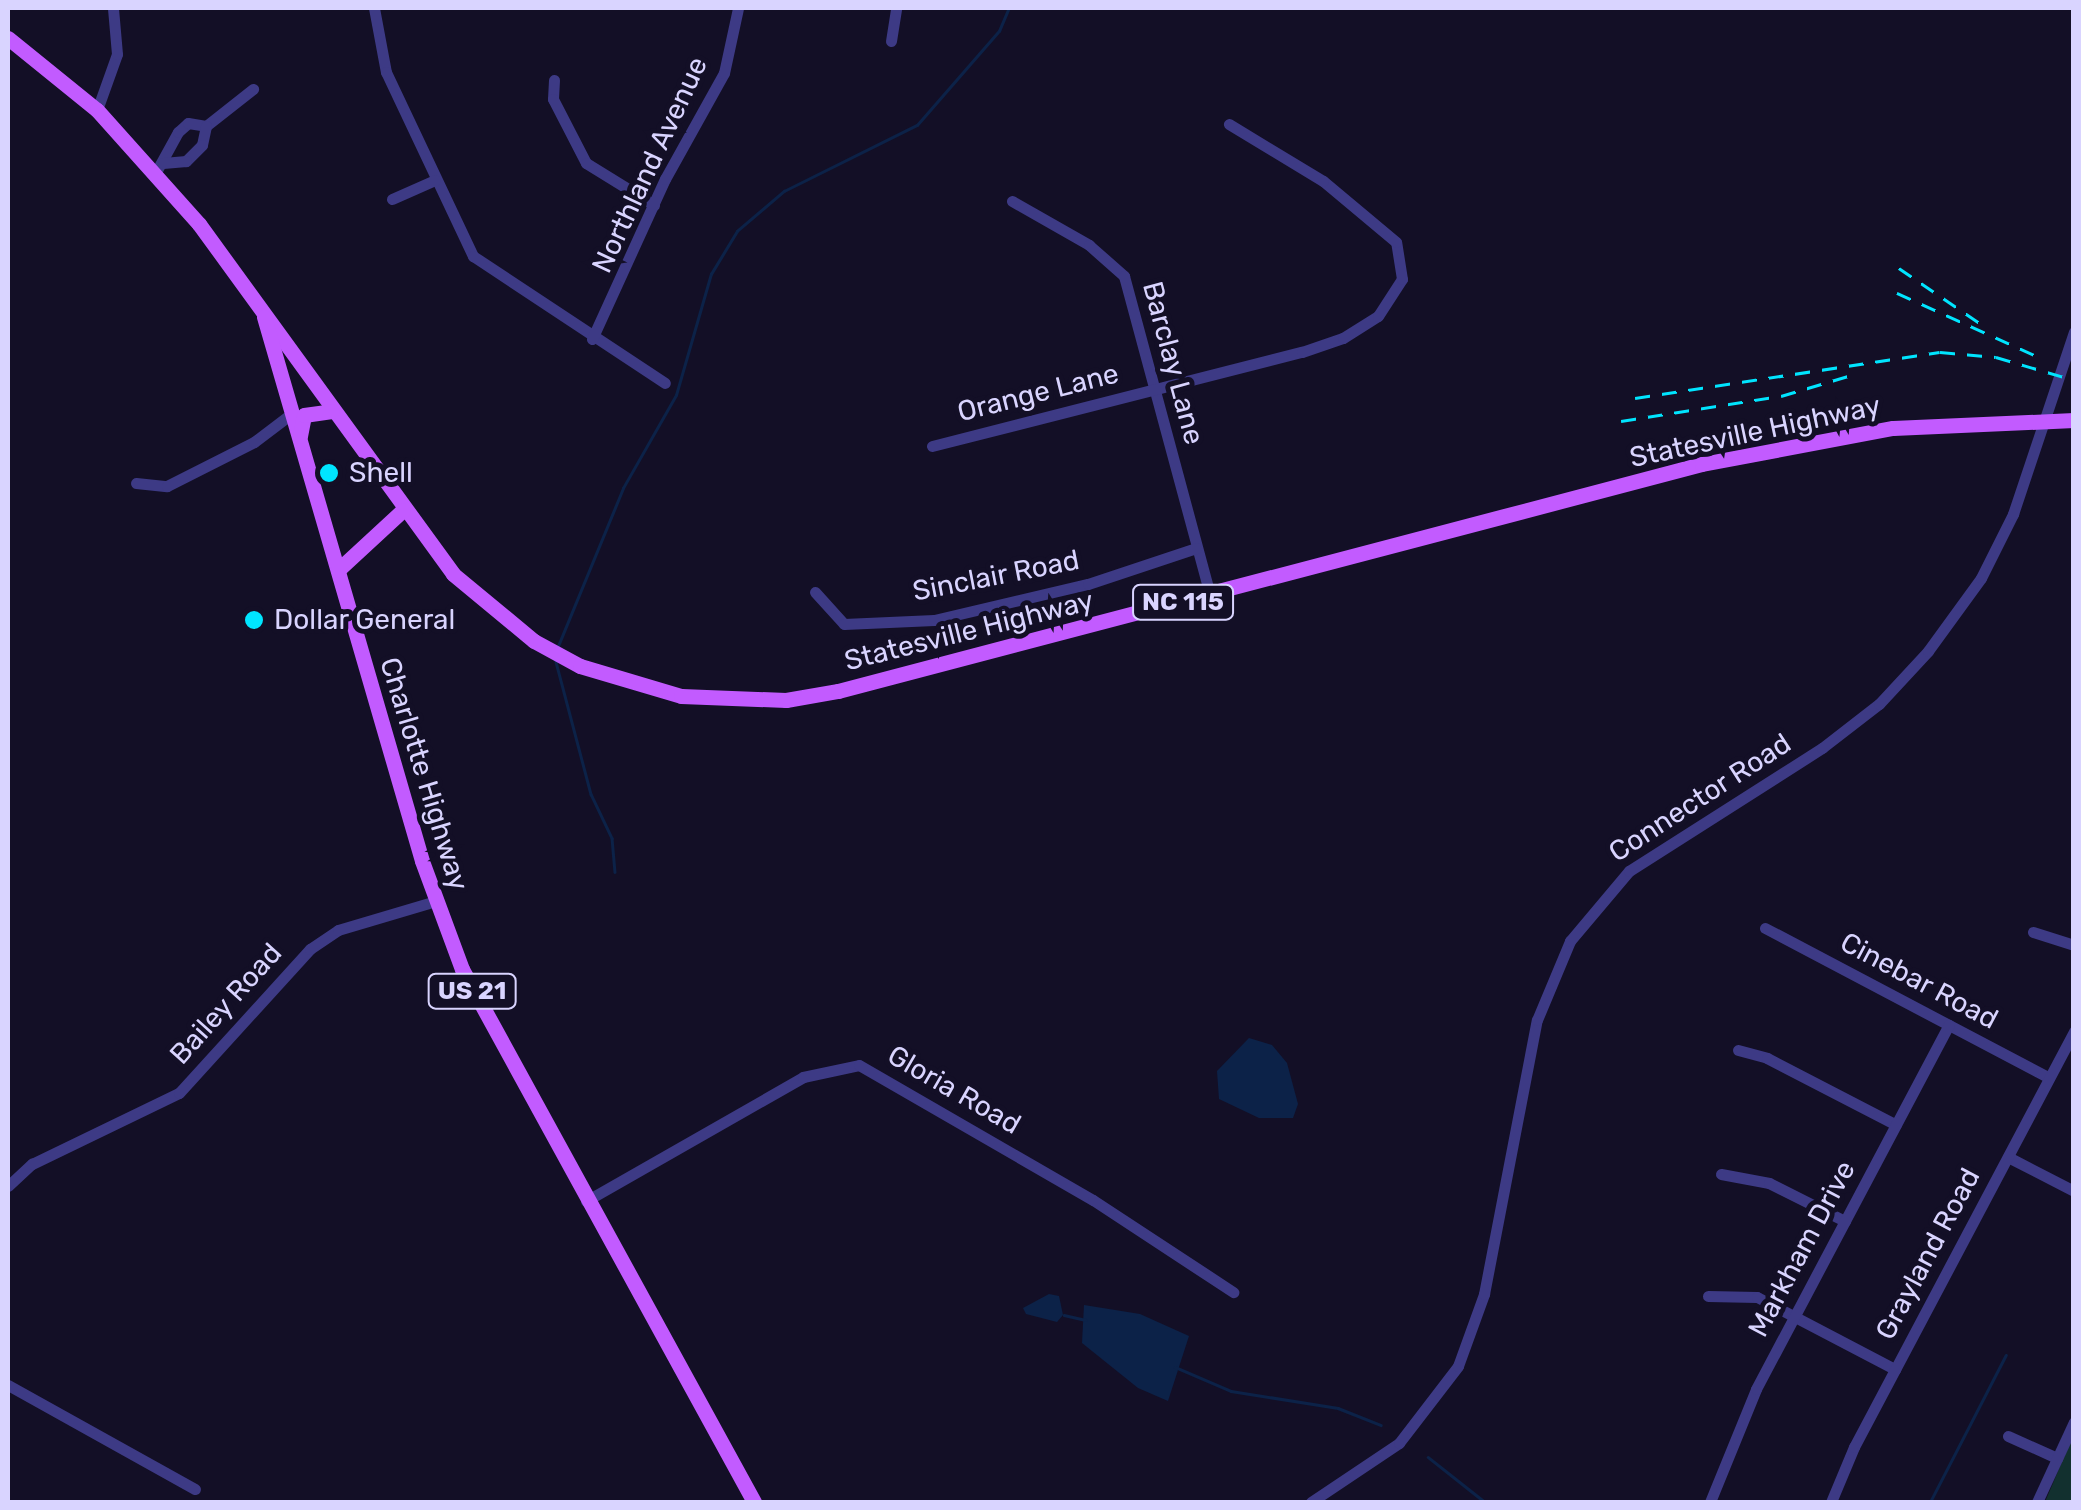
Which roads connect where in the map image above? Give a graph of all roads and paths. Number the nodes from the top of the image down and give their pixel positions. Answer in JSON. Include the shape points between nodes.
{"nodes":[{"id":1,"x":113,"y":8,"type":"edge"},
{"id":2,"x":374,"y":8,"type":"edge"},
{"id":3,"x":738,"y":8,"type":"edge"},
{"id":4,"x":896,"y":8,"type":"edge"},
{"id":5,"x":8,"y":38,"type":"edge"},
{"id":6,"x":890,"y":41,"type":"dead end"},
{"id":7,"x":554,"y":80,"type":"dead end"},
{"id":8,"x":252,"y":89,"type":"dead end"},
{"id":9,"x":96,"y":110,"type":"junction"},
{"id":10,"x":1229,"y":124,"type":"dead end"},
{"id":11,"x":206,"y":126,"type":"junction"},
{"id":12,"x":160,"y":168,"type":"junction"},
{"id":13,"x":435,"y":180,"type":"junction"},
{"id":14,"x":392,"y":200,"type":"dead end"},
{"id":15,"x":1012,"y":200,"type":"dead end"},
{"id":16,"x":654,"y":205,"type":"junction"},
{"id":17,"x":263,"y":311,"type":"junction"},
{"id":18,"x":2074,"y":332,"type":"edge"},
{"id":19,"x":592,"y":339,"type":"junction"},
{"id":20,"x":2068,"y":362,"type":"edge"},
{"id":21,"x":311,"y":382,"type":"junction"},
{"id":22,"x":665,"y":383,"type":"dead end"},
{"id":23,"x":1157,"y":389,"type":"junction"},
{"id":24,"x":290,"y":409,"type":"junction"},
{"id":25,"x":332,"y":411,"type":"junction"},
{"id":26,"x":2043,"y":417,"type":"junction"},
{"id":27,"x":2074,"y":420,"type":"edge"},
{"id":28,"x":298,"y":436,"type":"junction"},
{"id":29,"x":932,"y":446,"type":"dead end"},
{"id":30,"x":136,"y":483,"type":"dead end"},
{"id":31,"x":403,"y":510,"type":"junction"},
{"id":32,"x":1196,"y":548,"type":"junction"},
{"id":33,"x":338,"y":570,"type":"junction"},
{"id":34,"x":815,"y":592,"type":"dead end"},
{"id":35,"x":1210,"y":595,"type":"junction"},
{"id":36,"x":436,"y":901,"type":"junction"},
{"id":37,"x":1765,"y":928,"type":"dead end"},
{"id":38,"x":2033,"y":932,"type":"dead end"},
{"id":39,"x":2074,"y":946,"type":"edge"},
{"id":40,"x":1949,"y":1025,"type":"junction"},
{"id":41,"x":2074,"y":1031,"type":"edge"},
{"id":42,"x":1738,"y":1050,"type":"dead end"},
{"id":43,"x":2049,"y":1078,"type":"junction"},
{"id":44,"x":1896,"y":1125,"type":"junction"},
{"id":45,"x":2008,"y":1158,"type":"junction"},
{"id":46,"x":1721,"y":1174,"type":"dead end"},
{"id":47,"x":8,"y":1186,"type":"edge"},
{"id":48,"x":2074,"y":1191,"type":"edge"},
{"id":49,"x":586,"y":1201,"type":"junction"},
{"id":50,"x":1846,"y":1220,"type":"junction"},
{"id":51,"x":1233,"y":1292,"type":"dead end"},
{"id":52,"x":1708,"y":1296,"type":"dead end"},
{"id":53,"x":1796,"y":1315,"type":"junction"},
{"id":54,"x":1895,"y":1370,"type":"junction"},
{"id":55,"x":8,"y":1384,"type":"edge"},
{"id":56,"x":2074,"y":1422,"type":"edge"},
{"id":57,"x":2008,"y":1436,"type":"dead end"},
{"id":58,"x":2057,"y":1458,"type":"junction"},
{"id":59,"x":195,"y":1488,"type":"dead end"},
{"id":60,"x":754,"y":1502,"type":"edge"},
{"id":61,"x":1310,"y":1502,"type":"edge"},
{"id":62,"x":1710,"y":1502,"type":"edge"},
{"id":63,"x":1832,"y":1502,"type":"edge"},
{"id":64,"x":2036,"y":1502,"type":"edge"}],
"edges":[{"from":1,"to":9,"type":"street","via":[[117,54]]},
{"from":2,"to":13,"type":"street","via":[[386,72]]},
{"from":3,"to":16,"type":"street","name":"Northland Avenue","via":[[724,74]]},
{"from":4,"to":6,"type":"street"},
{"from":5,"to":9,"type":"main road","name":"Charlotte Highway","number":"US 21"},
{"from":7,"to":16,"type":"street","via":[[553,98],[586,163]]},
{"from":8,"to":11,"type":"street"},
{"from":9,"to":12,"type":"main road","name":"Charlotte Highway","number":"US 21"},
{"from":10,"to":23,"type":"street","name":"Orange Lane","via":[[1323,181],[1386,232],[1401,253],[1402,279],[1378,316],[1343,338]]},
{"from":11,"to":12,"type":"street","via":[[202,146],[186,161]]},
{"from":11,"to":12,"type":"street","via":[[188,123],[166,148]]},
{"from":12,"to":17,"type":"main road","name":"Charlotte Highway","number":"US 21"},
{"from":13,"to":14,"type":"street"},
{"from":13,"to":19,"type":"street","via":[[473,256]]},
{"from":15,"to":23,"type":"street","name":"Barclay Lane","via":[[1089,245],[1124,276]]},
{"from":16,"to":19,"type":"street","name":"Northland Avenue"},
{"from":17,"to":21,"type":"main road","name":"Statesville Highway","number":"NC 115"},
{"from":17,"to":24,"type":"main road","name":"Charlotte Highway","number":"US 21"},
{"from":18,"to":20,"type":"street","name":"Connector Road"},
{"from":19,"to":22,"type":"street"},
{"from":20,"to":26,"type":"street","name":"Connector Road"},
{"from":21,"to":24,"type":"main road"},
{"from":21,"to":25,"type":"main road","name":"Statesville Highway","number":"NC 115"},
{"from":21,"to":28,"type":"main road"},
{"from":23,"to":29,"type":"street","name":"Orange Lane"},
{"from":23,"to":32,"type":"street","name":"Barclay Lane"},
{"from":24,"to":28,"type":"main road","name":"Charlotte Highway","number":"US 21"},
{"from":24,"to":30,"type":"street","via":[[254,442],[167,486]]},
{"from":25,"to":28,"type":"main road","via":[[304,416]]},
{"from":25,"to":31,"type":"main road","name":"Statesville Highway","number":"NC 115"},
{"from":26,"to":27,"type":"main road","name":"Statesville Highway","number":"NC 115"},
{"from":26,"to":35,"type":"main road","name":"Statesville Highway","number":"NC 115","via":[[1892,428],[1702,464]]},
{"from":26,"to":61,"type":"street","name":"Connector Road","via":[[1996,551],[1906,677],[1822,748],[1650,854],[1582,924],[1537,1020],[1484,1294],[1458,1366],[1399,1444]]},
{"from":28,"to":33,"type":"main road","name":"Charlotte Highway","number":"US 21"},
{"from":31,"to":33,"type":"main road"},
{"from":31,"to":35,"type":"main road","name":"Statesville Highway","number":"NC 115","via":[[452,574],[534,641],[580,666],[681,696],[768,700],[838,691]]},
{"from":32,"to":34,"type":"street","name":"Sinclair Road","via":[[1088,584],[934,620],[844,624]]},
{"from":32,"to":35,"type":"street","name":"Barclay Lane"},
{"from":33,"to":36,"type":"main road","name":"Charlotte Highway","number":"US 21"},
{"from":36,"to":47,"type":"street","name":"Bailey Road","via":[[338,930],[310,949],[179,1092],[32,1164]]},
{"from":36,"to":49,"type":"main road","name":"Charlotte Highway","number":"US 21","via":[[490,1029]]},
{"from":37,"to":40,"type":"street","name":"Cinebar Road"},
{"from":38,"to":39,"type":"street"},
{"from":40,"to":43,"type":"street","name":"Cinebar Road"},
{"from":40,"to":44,"type":"street","name":"Markham Drive"},
{"from":41,"to":43,"type":"street","name":"Grayland Road"},
{"from":42,"to":44,"type":"street","via":[[1767,1058]]},
{"from":43,"to":45,"type":"street","name":"Grayland Road"},
{"from":44,"to":50,"type":"street","name":"Markham Drive"},
{"from":45,"to":48,"type":"street"},
{"from":45,"to":54,"type":"street","name":"Grayland Road"},
{"from":46,"to":50,"type":"street","via":[[1769,1183]]},
{"from":49,"to":51,"type":"street","name":"Gloria Road","via":[[802,1077],[859,1064],[1093,1200]]},
{"from":49,"to":60,"type":"main road","name":"Charlotte Highway","number":"US 21"},
{"from":50,"to":53,"type":"street","name":"Markham Drive"},
{"from":52,"to":53,"type":"street","via":[[1757,1296]]},
{"from":53,"to":54,"type":"street"},
{"from":53,"to":62,"type":"street","name":"Markham Drive","via":[[1746,1410]]},
{"from":54,"to":63,"type":"street","name":"Grayland Road"},
{"from":55,"to":59,"type":"street"},
{"from":56,"to":58,"type":"street"},
{"from":57,"to":58,"type":"street"},
{"from":58,"to":64,"type":"street"}]}
